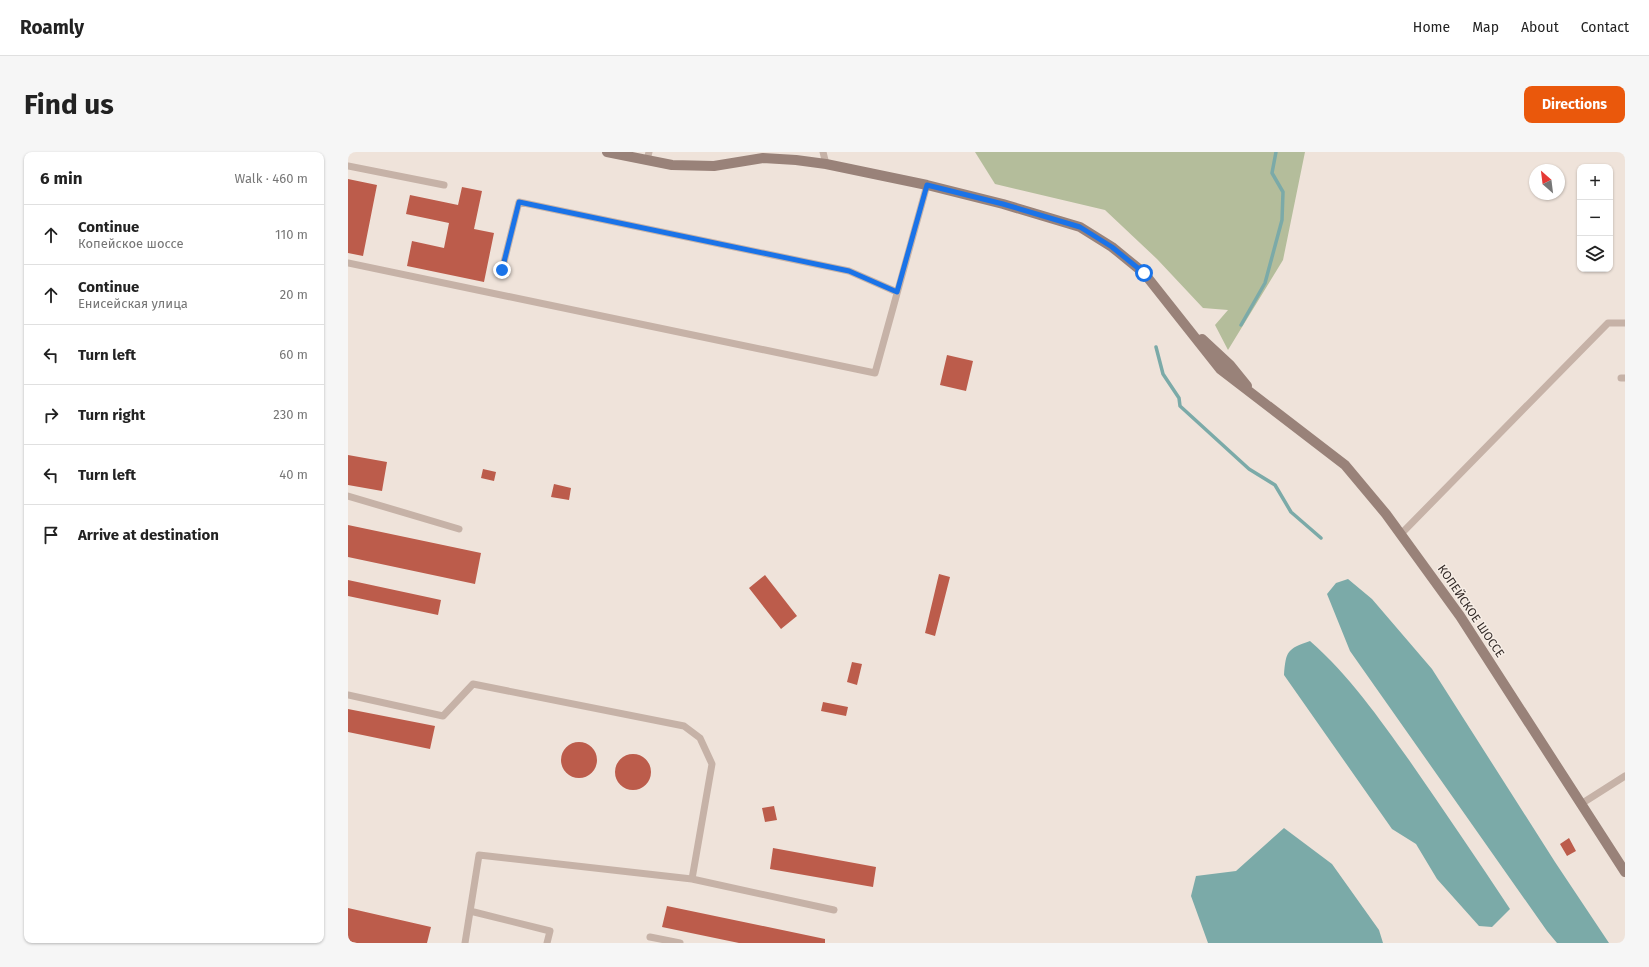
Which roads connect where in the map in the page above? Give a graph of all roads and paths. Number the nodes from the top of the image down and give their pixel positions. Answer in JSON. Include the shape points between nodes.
{"nodes":[{"id":1,"x":607,"y":152,"type":"edge"},
{"id":2,"x":823,"y":152,"type":"edge"},
{"id":3,"x":622,"y":154,"type":"edge"},
{"id":4,"x":648,"y":156,"type":"edge"},
{"id":5,"x":826,"y":164,"type":"junction"},
{"id":6,"x":348,"y":166,"type":"edge"},
{"id":7,"x":444,"y":185,"type":"dead end"},
{"id":8,"x":927,"y":185,"type":"junction"},
{"id":9,"x":348,"y":263,"type":"edge"},
{"id":10,"x":502,"y":270,"type":"dead end"},
{"id":11,"x":897,"y":292,"type":"junction"},
{"id":12,"x":1625,"y":323,"type":"edge"},
{"id":13,"x":348,"y":496,"type":"edge"},
{"id":14,"x":459,"y":529,"type":"dead end"},
{"id":15,"x":1401,"y":534,"type":"junction"},
{"id":16,"x":348,"y":695,"type":"edge"},
{"id":17,"x":1625,"y":776,"type":"edge"},
{"id":18,"x":1581,"y":804,"type":"junction"},
{"id":19,"x":1625,"y":872,"type":"edge"},
{"id":20,"x":692,"y":879,"type":"junction"},
{"id":21,"x":834,"y":910,"type":"dead end"},
{"id":22,"x":470,"y":911,"type":"junction"},
{"id":23,"x":650,"y":936,"type":"dead end"},
{"id":24,"x":464,"y":943,"type":"edge"},
{"id":25,"x":547,"y":943,"type":"edge"},
{"id":26,"x":680,"y":943,"type":"edge"}],
"edges":[{"from":1,"to":3,"type":"street","name":"КОПЕЙСКОЕ ШОССЕ"},
{"from":2,"to":5,"type":"lane"},
{"from":3,"to":4,"type":"street","name":"КОПЕЙСКОЕ ШОССЕ"},
{"from":4,"to":5,"type":"street","name":"КОПЕЙСКОЕ ШОССЕ","via":[[672,165],[714,166],[763,158]]},
{"from":5,"to":8,"type":"street","name":"КОПЕЙСКОЕ ШОССЕ"},
{"from":6,"to":7,"type":"lane"},
{"from":8,"to":11,"type":"lane"},
{"from":8,"to":15,"type":"street","name":"КОПЕЙСКОЕ ШОССЕ","via":[[1080,227],[1112,247],[1144,273],[1220,369],[1345,465]]},
{"from":9,"to":11,"type":"lane","via":[[875,373]]},
{"from":10,"to":11,"type":"lane","via":[[519,202],[849,271]]},
{"from":12,"to":15,"type":"lane","via":[[1608,323]]},
{"from":13,"to":14,"type":"lane"},
{"from":15,"to":18,"type":"street","name":"КОПЕЙСКОЕ ШОССЕ","via":[[1460,616]]},
{"from":16,"to":20,"type":"lane","via":[[443,716],[473,684],[684,726],[700,738],[712,764]]},
{"from":17,"to":18,"type":"lane"},
{"from":18,"to":19,"type":"street","name":"КОПЕЙСКОЕ ШОССЕ"},
{"from":20,"to":21,"type":"lane"},
{"from":20,"to":22,"type":"lane","via":[[479,855]]},
{"from":22,"to":24,"type":"lane"},
{"from":22,"to":25,"type":"lane","via":[[550,931]]},
{"from":23,"to":26,"type":"lane"}]}
